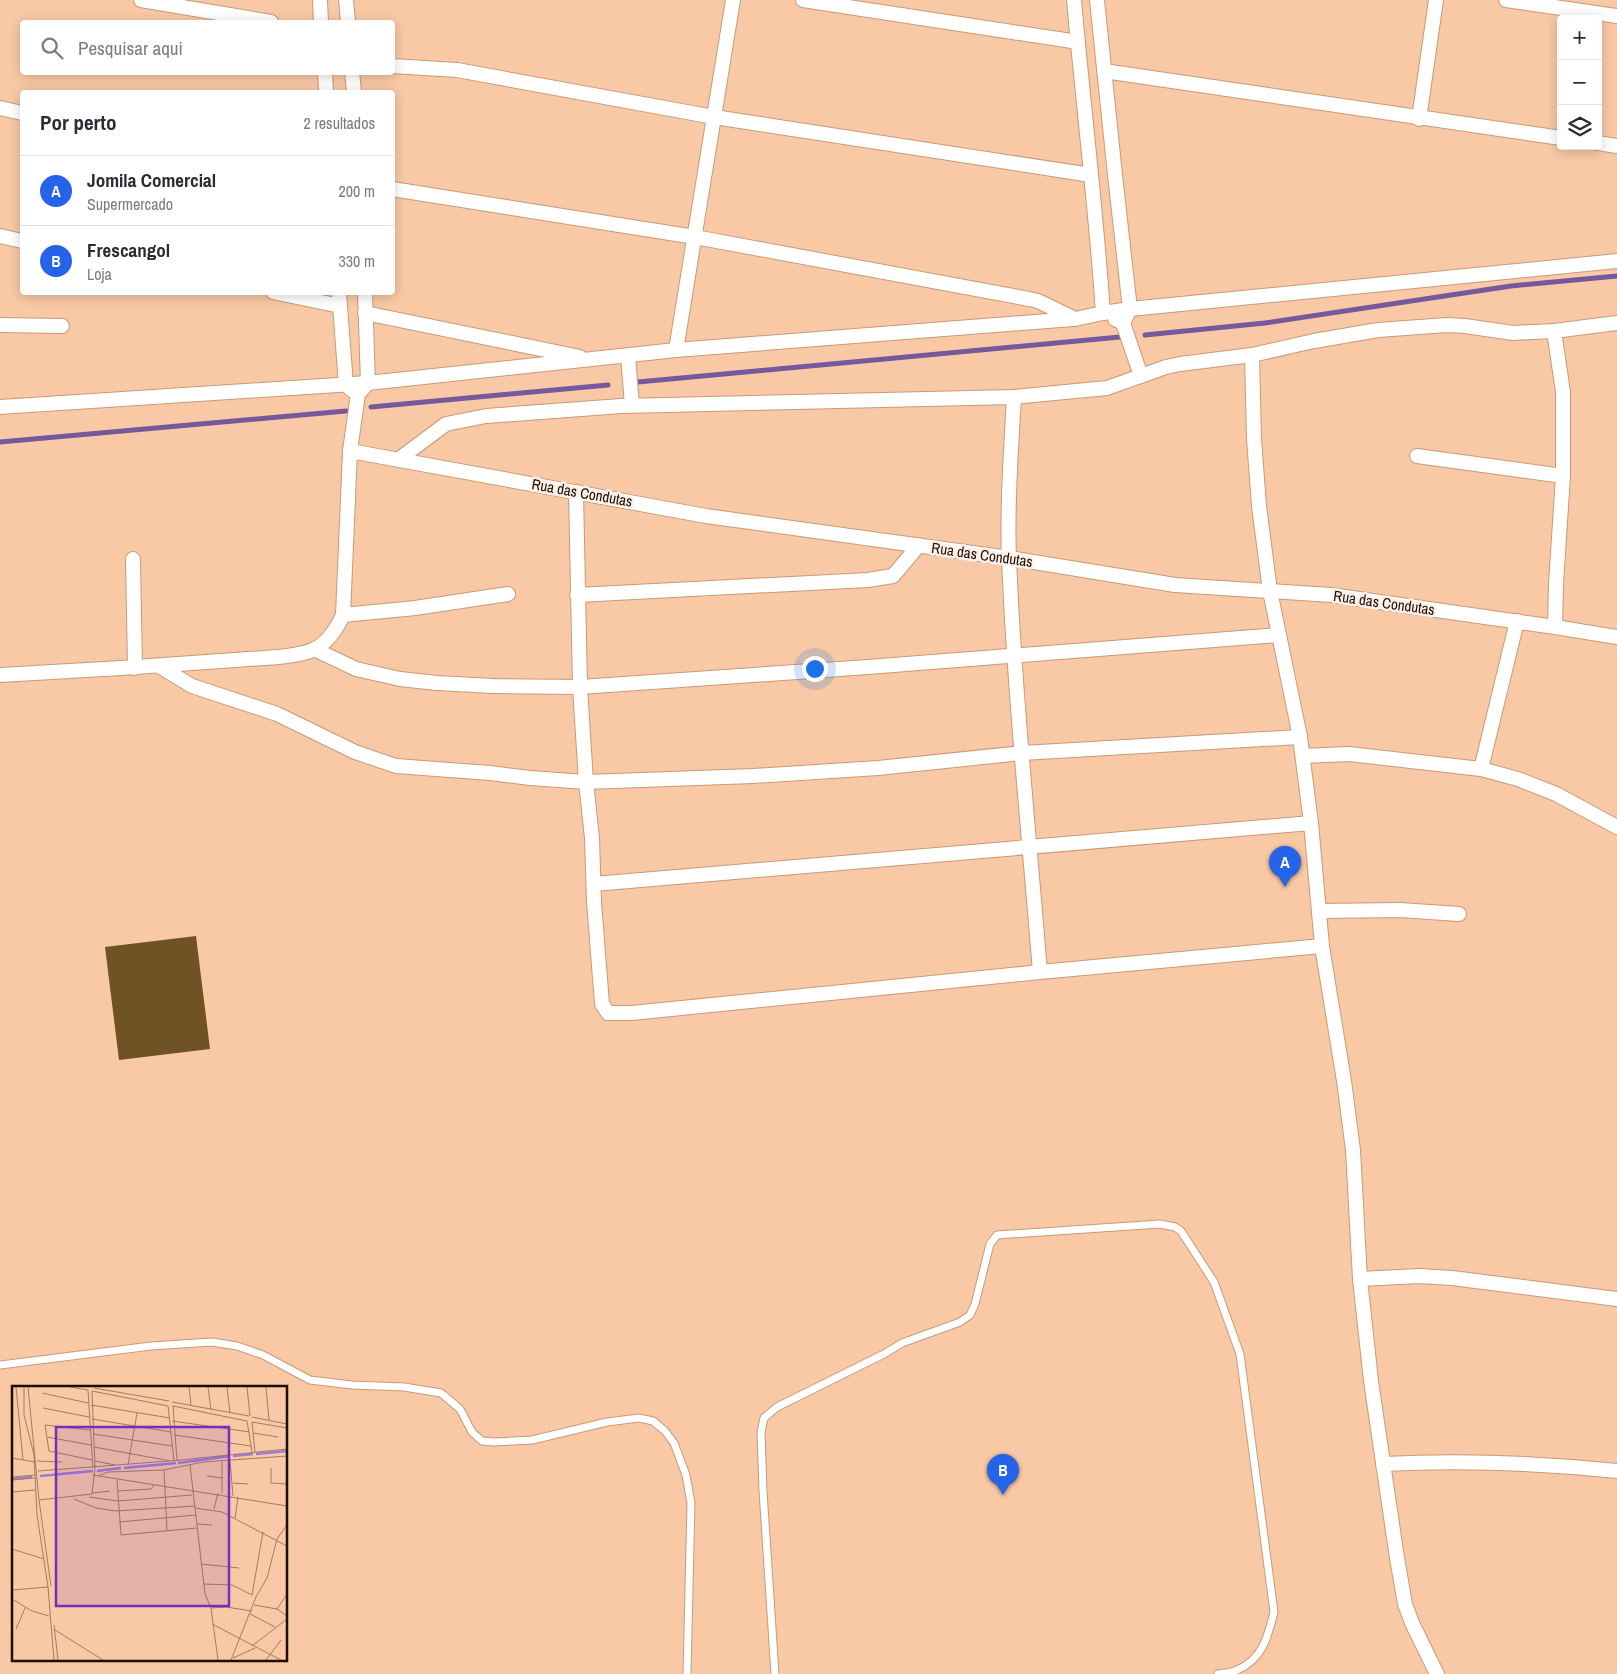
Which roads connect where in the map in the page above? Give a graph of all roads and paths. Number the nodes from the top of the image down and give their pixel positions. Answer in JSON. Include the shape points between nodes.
{"nodes":[{"id":1,"x":141,"y":0,"type":"edge"},
{"id":2,"x":320,"y":0,"type":"edge"},
{"id":3,"x":346,"y":0,"type":"edge"},
{"id":4,"x":734,"y":0,"type":"edge"},
{"id":5,"x":803,"y":0,"type":"edge"},
{"id":6,"x":1074,"y":0,"type":"edge"},
{"id":7,"x":1097,"y":0,"type":"edge"},
{"id":8,"x":1436,"y":0,"type":"edge"},
{"id":9,"x":1506,"y":0,"type":"edge"},
{"id":10,"x":1617,"y":16,"type":"edge"},
{"id":11,"x":259,"y":20,"type":"edge"},
{"id":12,"x":321,"y":20,"type":"edge"},
{"id":13,"x":348,"y":20,"type":"edge"},
{"id":14,"x":1078,"y":42,"type":"junction"},
{"id":15,"x":395,"y":66,"type":"edge"},
{"id":16,"x":1104,"y":72,"type":"junction"},
{"id":17,"x":325,"y":75,"type":"edge"},
{"id":18,"x":352,"y":75,"type":"edge"},
{"id":19,"x":326,"y":90,"type":"edge"},
{"id":20,"x":354,"y":90,"type":"edge"},
{"id":21,"x":0,"y":108,"type":"edge"},
{"id":22,"x":20,"y":113,"type":"edge"},
{"id":23,"x":714,"y":117,"type":"junction"},
{"id":24,"x":1419,"y":119,"type":"junction"},
{"id":25,"x":1557,"y":137,"type":"edge"},
{"id":26,"x":1602,"y":144,"type":"edge"},
{"id":27,"x":1617,"y":146,"type":"edge"},
{"id":28,"x":1091,"y":174,"type":"junction"},
{"id":29,"x":395,"y":189,"type":"edge"},
{"id":30,"x":0,"y":236,"type":"edge"},
{"id":31,"x":695,"y":237,"type":"junction"},
{"id":32,"x":20,"y":241,"type":"edge"},
{"id":33,"x":1617,"y":261,"type":"edge"},
{"id":34,"x":302,"y":295,"type":"edge"},
{"id":35,"x":365,"y":295,"type":"edge"},
{"id":36,"x":340,"y":299,"type":"edge"},
{"id":37,"x":1130,"y":310,"type":"junction"},
{"id":38,"x":365,"y":313,"type":"junction"},
{"id":39,"x":1104,"y":313,"type":"junction"},
{"id":40,"x":1075,"y":319,"type":"junction"},
{"id":41,"x":1123,"y":323,"type":"junction"},
{"id":42,"x":1617,"y":323,"type":"edge"},
{"id":43,"x":0,"y":325,"type":"edge"},
{"id":44,"x":62,"y":326,"type":"dead end"},
{"id":45,"x":1554,"y":331,"type":"junction"},
{"id":46,"x":676,"y":350,"type":"junction"},
{"id":47,"x":1252,"y":355,"type":"junction"},
{"id":48,"x":628,"y":356,"type":"junction"},
{"id":49,"x":595,"y":360,"type":"junction"},
{"id":50,"x":1141,"y":376,"type":"junction"},
{"id":51,"x":368,"y":384,"type":"junction"},
{"id":52,"x":346,"y":385,"type":"junction"},
{"id":53,"x":358,"y":394,"type":"junction"},
{"id":54,"x":1014,"y":397,"type":"junction"},
{"id":55,"x":632,"y":405,"type":"junction"},
{"id":56,"x":0,"y":407,"type":"edge"},
{"id":57,"x":350,"y":451,"type":"junction"},
{"id":58,"x":1417,"y":456,"type":"dead end"},
{"id":59,"x":399,"y":460,"type":"junction"},
{"id":60,"x":1563,"y":476,"type":"junction"},
{"id":61,"x":576,"y":492,"type":"junction"},
{"id":62,"x":919,"y":546,"type":"junction"},
{"id":63,"x":1009,"y":558,"type":"junction"},
{"id":64,"x":134,"y":559,"type":"dead end"},
{"id":65,"x":1270,"y":591,"type":"junction"},
{"id":66,"x":508,"y":594,"type":"dead end"},
{"id":67,"x":577,"y":595,"type":"junction"},
{"id":68,"x":343,"y":615,"type":"junction"},
{"id":69,"x":1517,"y":621,"type":"junction"},
{"id":70,"x":1555,"y":627,"type":"junction"},
{"id":71,"x":1279,"y":634,"type":"junction"},
{"id":72,"x":1617,"y":637,"type":"edge"},
{"id":73,"x":314,"y":649,"type":"junction"},
{"id":74,"x":1015,"y":654,"type":"junction"},
{"id":75,"x":159,"y":666,"type":"junction"},
{"id":76,"x":135,"y":668,"type":"junction"},
{"id":77,"x":0,"y":675,"type":"edge"},
{"id":78,"x":580,"y":688,"type":"junction"},
{"id":79,"x":1300,"y":737,"type":"junction"},
{"id":80,"x":1022,"y":753,"type":"junction"},
{"id":81,"x":1302,"y":756,"type":"junction"},
{"id":82,"x":1482,"y":770,"type":"junction"},
{"id":83,"x":586,"y":782,"type":"junction"},
{"id":84,"x":1311,"y":823,"type":"junction"},
{"id":85,"x":1617,"y":827,"type":"edge"},
{"id":86,"x":1028,"y":847,"type":"junction"},
{"id":87,"x":594,"y":884,"type":"junction"},
{"id":88,"x":1319,"y":911,"type":"junction"},
{"id":89,"x":1459,"y":914,"type":"dead end"},
{"id":90,"x":1322,"y":946,"type":"junction"},
{"id":91,"x":1040,"y":972,"type":"junction"},
{"id":92,"x":1360,"y":1279,"type":"junction"},
{"id":93,"x":1617,"y":1299,"type":"edge"},
{"id":94,"x":0,"y":1365,"type":"edge"},
{"id":95,"x":1383,"y":1464,"type":"junction"},
{"id":96,"x":1617,"y":1471,"type":"edge"},
{"id":97,"x":687,"y":1674,"type":"edge"},
{"id":98,"x":775,"y":1674,"type":"edge"},
{"id":99,"x":1218,"y":1674,"type":"edge"},
{"id":100,"x":1437,"y":1674,"type":"edge"}],
"edges":[{"from":1,"to":11,"type":"street"},
{"from":2,"to":12,"type":"street"},
{"from":3,"to":13,"type":"street"},
{"from":4,"to":23,"type":"street"},
{"from":5,"to":14,"type":"street"},
{"from":6,"to":14,"type":"street"},
{"from":7,"to":16,"type":"street"},
{"from":8,"to":24,"type":"street"},
{"from":9,"to":10,"type":"street"},
{"from":14,"to":28,"type":"street"},
{"from":15,"to":23,"type":"street","via":[[456,70]]},
{"from":16,"to":24,"type":"street"},
{"from":16,"to":37,"type":"street"},
{"from":17,"to":19,"type":"street"},
{"from":18,"to":20,"type":"street"},
{"from":21,"to":22,"type":"street"},
{"from":23,"to":28,"type":"street"},
{"from":23,"to":31,"type":"street"},
{"from":24,"to":25,"type":"street"},
{"from":26,"to":27,"type":"street"},
{"from":28,"to":39,"type":"street"},
{"from":29,"to":31,"type":"street"},
{"from":30,"to":32,"type":"street"},
{"from":31,"to":40,"type":"street","via":[[1029,299]]},
{"from":31,"to":46,"type":"street"},
{"from":33,"to":37,"type":"street"},
{"from":34,"to":36,"type":"street"},
{"from":35,"to":38,"type":"street"},
{"from":36,"to":52,"type":"street"},
{"from":37,"to":39,"type":"street"},
{"from":37,"to":41,"type":"street"},
{"from":38,"to":49,"type":"street"},
{"from":38,"to":51,"type":"street"},
{"from":39,"to":40,"type":"street"},
{"from":39,"to":41,"type":"street"},
{"from":40,"to":46,"type":"street"},
{"from":41,"to":50,"type":"street"},
{"from":42,"to":45,"type":"street"},
{"from":43,"to":44,"type":"street"},
{"from":45,"to":47,"type":"street","via":[[1513,333],[1447,325],[1378,330]]},
{"from":45,"to":60,"type":"street","via":[[1563,392]]},
{"from":46,"to":48,"type":"street"},
{"from":47,"to":50,"type":"street","via":[[1180,364]]},
{"from":47,"to":65,"type":"street","via":[[1258,496]]},
{"from":48,"to":49,"type":"street"},
{"from":48,"to":55,"type":"street"},
{"from":49,"to":51,"type":"street"},
{"from":50,"to":54,"type":"street","via":[[1107,388]]},
{"from":51,"to":52,"type":"street"},
{"from":51,"to":53,"type":"street"},
{"from":52,"to":53,"type":"street"},
{"from":52,"to":56,"type":"street"},
{"from":53,"to":57,"type":"street"},
{"from":54,"to":55,"type":"street"},
{"from":54,"to":63,"type":"street"},
{"from":55,"to":59,"type":"street","via":[[486,416],[446,424]]},
{"from":57,"to":59,"type":"street","name":"Rua das Condutas"},
{"from":57,"to":68,"type":"street"},
{"from":58,"to":60,"type":"street"},
{"from":59,"to":61,"type":"street","name":"Rua das Condutas"},
{"from":60,"to":70,"type":"street"},
{"from":61,"to":62,"type":"street","name":"Rua das Condutas","via":[[706,516]]},
{"from":61,"to":67,"type":"street"},
{"from":62,"to":63,"type":"street","name":"Rua das Condutas"},
{"from":62,"to":67,"type":"street","via":[[890,577]]},
{"from":63,"to":65,"type":"street","name":"Rua das Condutas","via":[[1175,585]]},
{"from":63,"to":74,"type":"street"},
{"from":64,"to":76,"type":"street"},
{"from":65,"to":69,"type":"street","name":"Rua das Condutas","via":[[1330,595]]},
{"from":65,"to":71,"type":"street"},
{"from":66,"to":68,"type":"street"},
{"from":67,"to":78,"type":"street"},
{"from":68,"to":73,"type":"street","via":[[338,627]]},
{"from":69,"to":70,"type":"street","name":"Rua das Condutas"},
{"from":69,"to":82,"type":"street"},
{"from":70,"to":72,"type":"street","name":"Rua das Condutas"},
{"from":71,"to":74,"type":"street"},
{"from":71,"to":79,"type":"street"},
{"from":73,"to":75,"type":"street","via":[[297,654]]},
{"from":73,"to":78,"type":"street","via":[[356,669],[400,679]]},
{"from":74,"to":78,"type":"street"},
{"from":74,"to":80,"type":"street"},
{"from":75,"to":76,"type":"street"},
{"from":75,"to":83,"type":"street","via":[[192,686],[277,714],[355,752],[389,764]]},
{"from":76,"to":77,"type":"street"},
{"from":78,"to":83,"type":"street"},
{"from":79,"to":80,"type":"street"},
{"from":79,"to":81,"type":"street"},
{"from":80,"to":83,"type":"street","via":[[878,768]]},
{"from":80,"to":86,"type":"street"},
{"from":81,"to":82,"type":"street","via":[[1349,754]]},
{"from":81,"to":84,"type":"street"},
{"from":82,"to":85,"type":"street","via":[[1518,779],[1556,794]]},
{"from":83,"to":87,"type":"street"},
{"from":84,"to":86,"type":"street"},
{"from":84,"to":88,"type":"street"},
{"from":86,"to":87,"type":"street"},
{"from":86,"to":91,"type":"street"},
{"from":87,"to":91,"type":"street","via":[[602,1004],[608,1013]]},
{"from":88,"to":89,"type":"street","via":[[1400,910]]},
{"from":88,"to":90,"type":"street"},
{"from":90,"to":91,"type":"street"},
{"from":90,"to":92,"type":"street","via":[[1353,1150]]},
{"from":92,"to":93,"type":"street","via":[[1452,1278]]},
{"from":92,"to":95,"type":"street"},
{"from":94,"to":97,"type":"lane","via":[[151,1346],[212,1342],[263,1355],[310,1380],[441,1393],[460,1409],[472,1432],[482,1441],[532,1440],[607,1422],[639,1418],[653,1421],[674,1443],[686,1475],[691,1503]]},
{"from":95,"to":96,"type":"street","via":[[1442,1462],[1572,1466]]},
{"from":95,"to":100,"type":"street","via":[[1405,1604]]},
{"from":98,"to":99,"type":"lane","via":[[763,1490],[764,1418],[777,1407],[902,1343],[960,1322],[970,1315],[990,1244],[997,1236],[1160,1224],[1181,1231],[1214,1282],[1240,1354],[1274,1612],[1268,1636],[1257,1657],[1236,1671]]}]}
